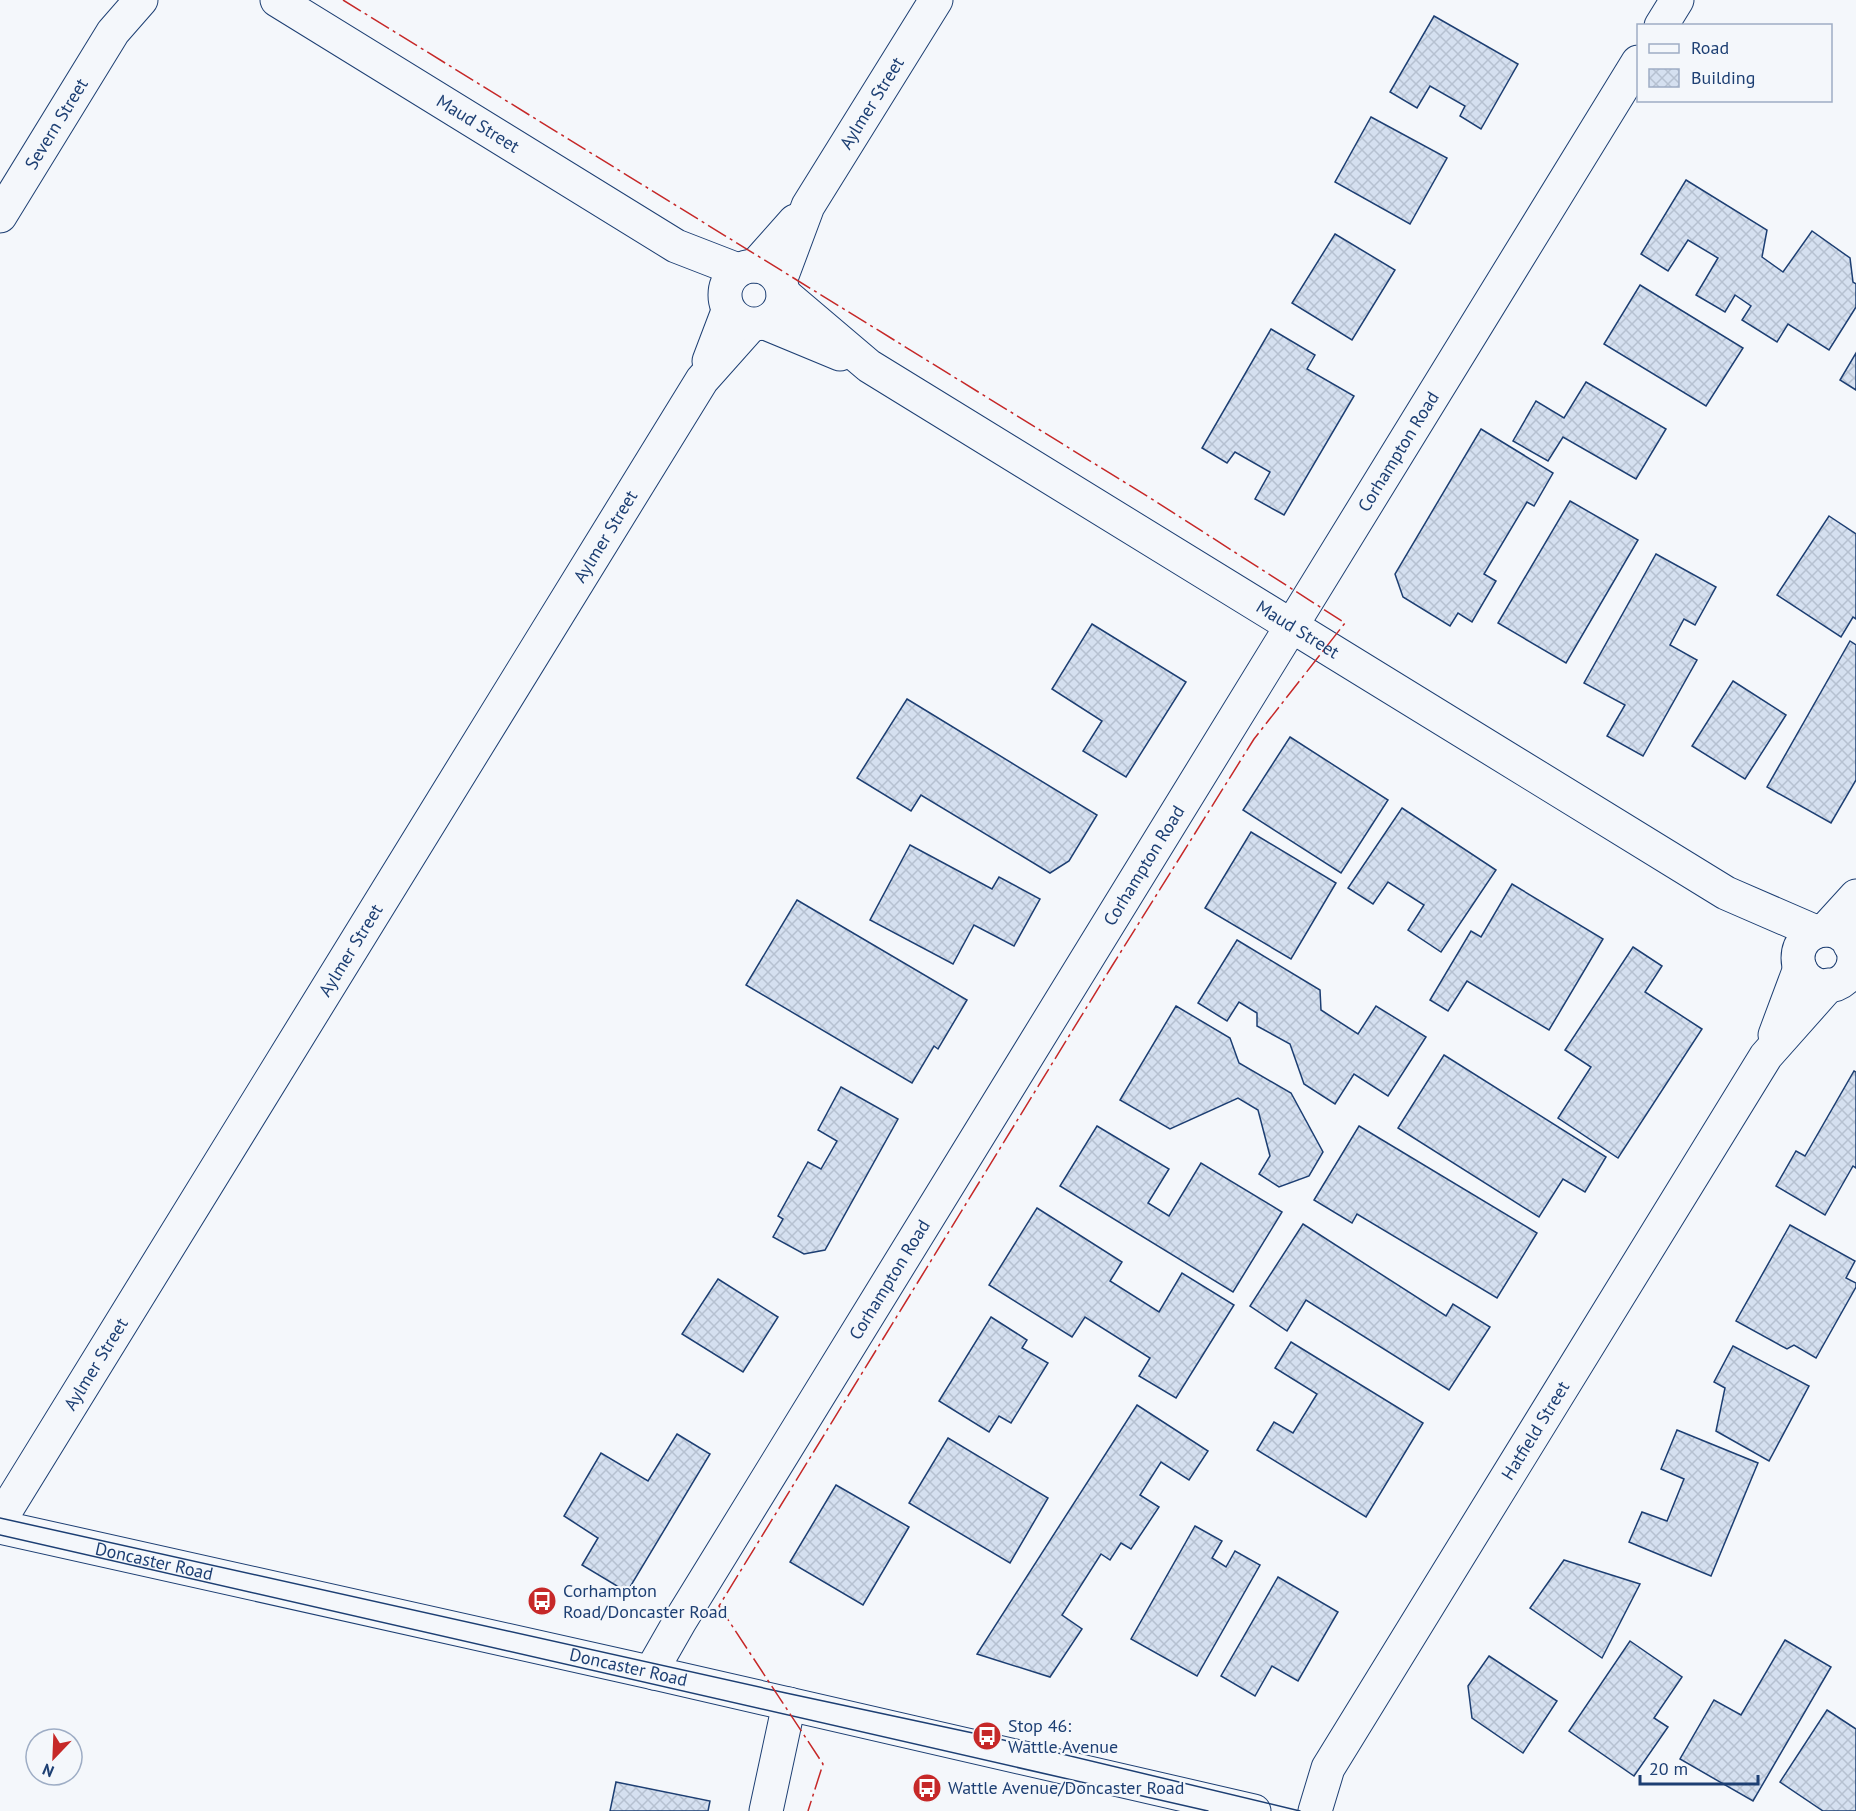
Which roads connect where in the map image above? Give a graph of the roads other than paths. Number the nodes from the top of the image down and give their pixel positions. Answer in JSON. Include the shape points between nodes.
{"nodes":[{"id":1,"x":124,"y":0,"type":"edge"},
{"id":2,"x":141,"y":0,"type":"edge"},
{"id":3,"x":936,"y":0,"type":"edge"},
{"id":4,"x":1677,"y":0,"type":"edge"},
{"id":5,"x":277,"y":1,"type":"edge"},
{"id":6,"x":1662,"y":24,"type":"edge"},
{"id":7,"x":112,"y":32,"type":"junction"},
{"id":8,"x":1637,"y":64,"type":"edge"},
{"id":9,"x":0,"y":216,"type":"edge"},
{"id":10,"x":753,"y":295,"type":"junction"},
{"id":11,"x":1290,"y":626,"type":"junction"},
{"id":12,"x":1856,"y":896,"type":"edge"},
{"id":13,"x":1834,"y":958,"type":"edge"},
{"id":14,"x":0,"y":1520,"type":"edge"},
{"id":15,"x":0,"y":1527,"type":"edge"},
{"id":16,"x":654,"y":1673,"type":"junction"},
{"id":17,"x":789,"y":1704,"type":"junction"},
{"id":18,"x":766,"y":1811,"type":"edge"},
{"id":19,"x":1254,"y":1811,"type":"edge"},
{"id":20,"x":1315,"y":1811,"type":"edge"}],
"edges":[{"from":1,"to":7,"type":"street","name":"Severn Street"},
{"from":2,"to":7,"type":"street","name":"Severn Street"},
{"from":3,"to":10,"type":"street","name":"Aylmer Street"},
{"from":4,"to":6,"type":"street"},
{"from":5,"to":10,"type":"street","name":"Maud Street"},
{"from":7,"to":9,"type":"street","name":"Severn Street"},
{"from":8,"to":11,"type":"street","name":"Corhampton Road"},
{"from":10,"to":11,"type":"street","name":"Maud Street"},
{"from":10,"to":14,"type":"street","name":"Aylmer Street"},
{"from":11,"to":13,"type":"street","name":"Maud Street"},
{"from":11,"to":16,"type":"street","name":"Corhampton Road","via":[[680,1621]]},
{"from":12,"to":13,"type":"street","name":"Hatfield Street"},
{"from":13,"to":20,"type":"street","name":"Hatfield Street","via":[[1766,1056],[1328,1768]]},
{"from":15,"to":16,"type":"street","name":"Doncaster Road"},
{"from":16,"to":17,"type":"street","name":"Doncaster Road"},
{"from":17,"to":18,"type":"street"},
{"from":17,"to":19,"type":"street","name":"Doncaster Road"}]}
